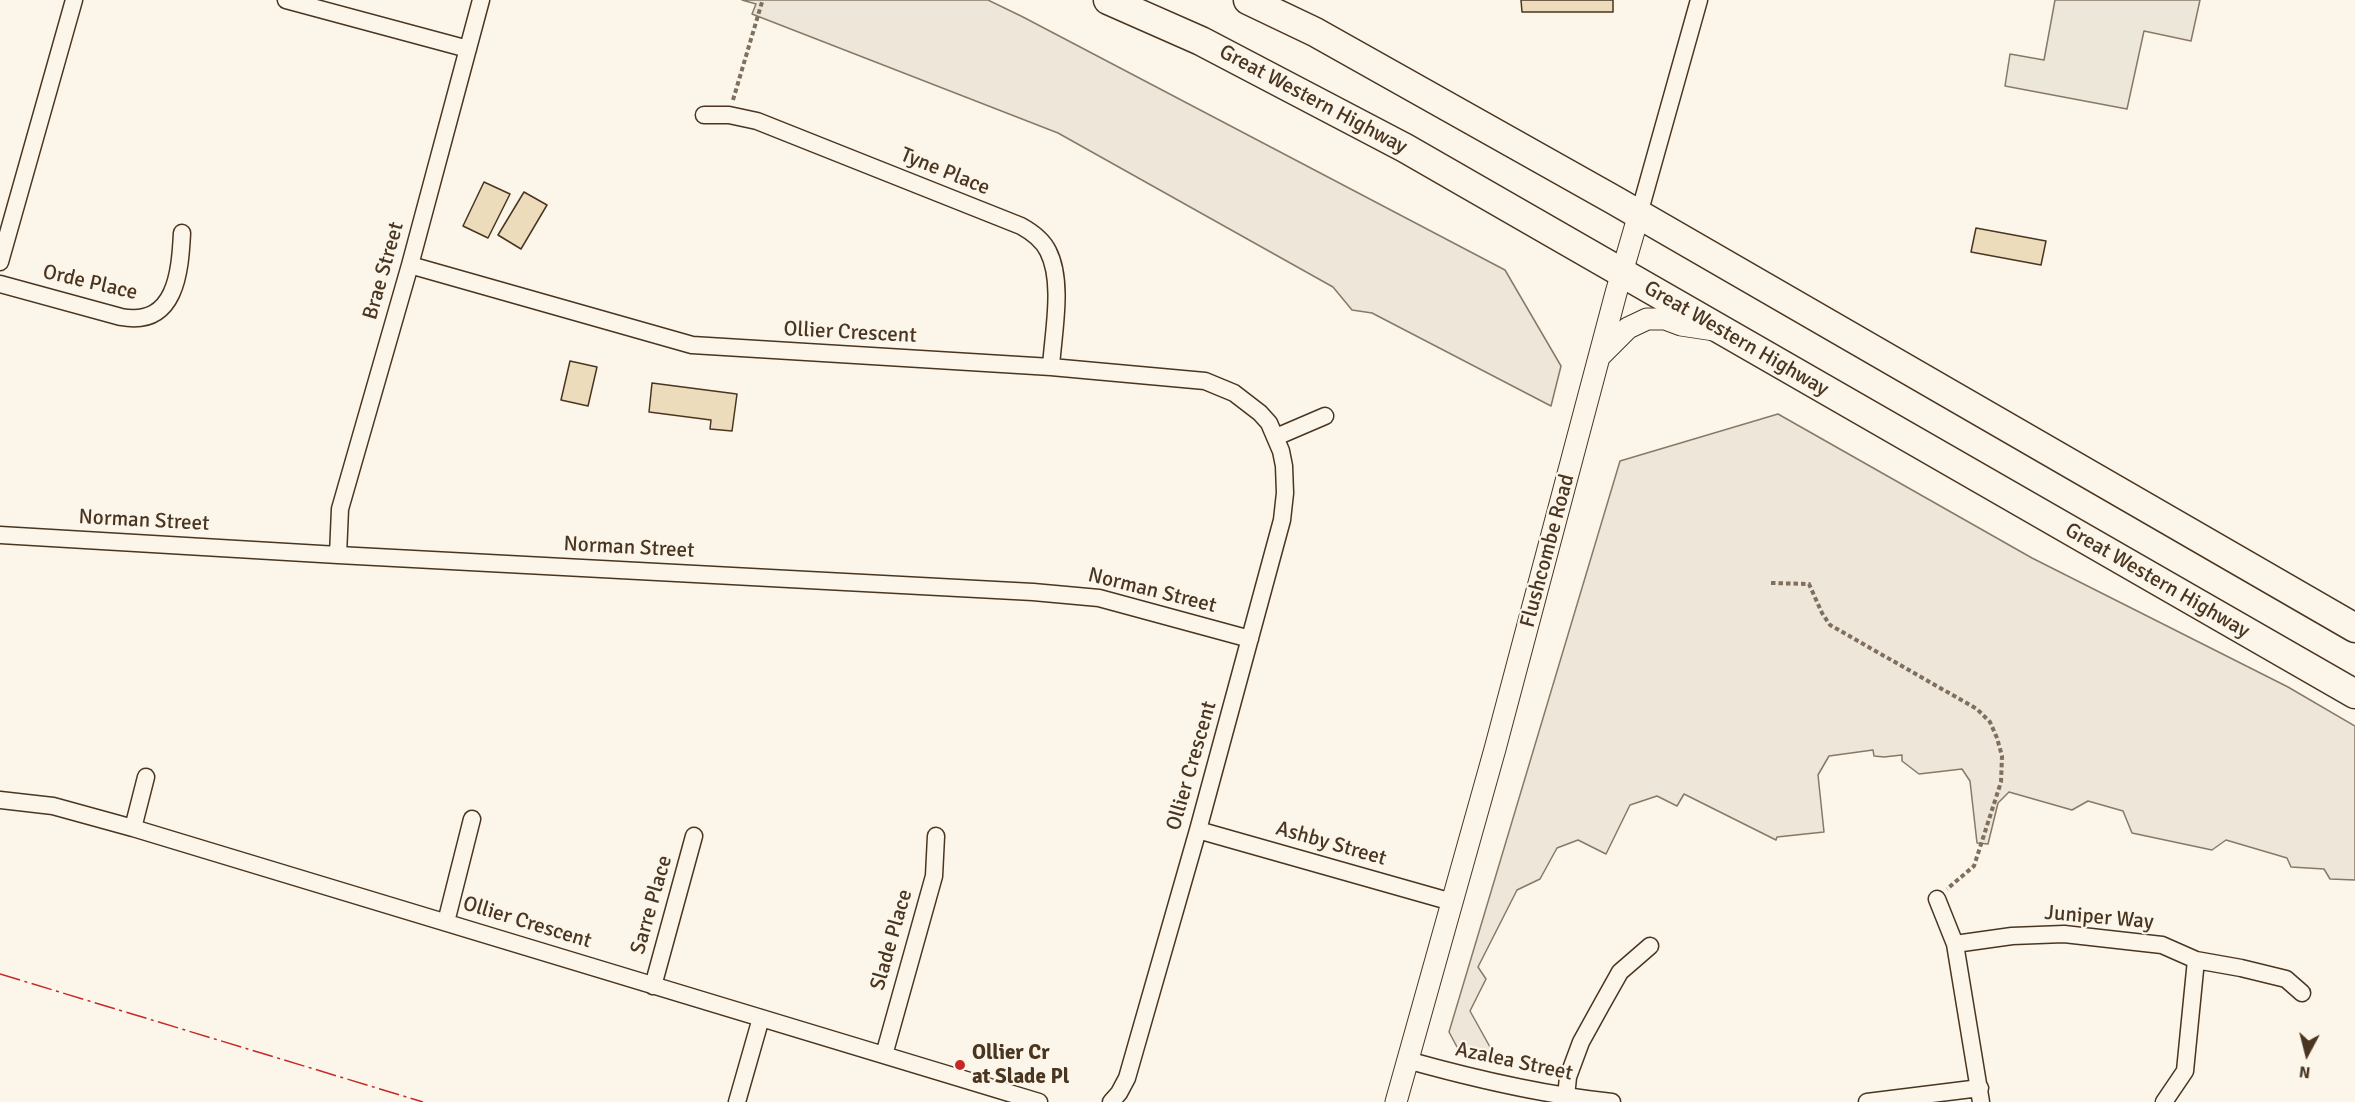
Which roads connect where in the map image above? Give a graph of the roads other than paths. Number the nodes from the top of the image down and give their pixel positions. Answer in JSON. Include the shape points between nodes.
{"nodes":[{"id":1,"x":74,"y":0,"type":"edge"},
{"id":2,"x":286,"y":0,"type":"edge"},
{"id":3,"x":482,"y":0,"type":"edge"},
{"id":4,"x":1108,"y":0,"type":"edge"},
{"id":5,"x":1248,"y":0,"type":"edge"},
{"id":6,"x":1699,"y":0,"type":"edge"},
{"id":7,"x":468,"y":49,"type":"junction"},
{"id":8,"x":705,"y":115,"type":"dead end"},
{"id":9,"x":1639,"y":214,"type":"junction"},
{"id":10,"x":182,"y":233,"type":"dead end"},
{"id":11,"x":0,"y":262,"type":"edge"},
{"id":12,"x":410,"y":266,"type":"junction"},
{"id":13,"x":1622,"y":274,"type":"junction"},
{"id":14,"x":0,"y":284,"type":"edge"},
{"id":15,"x":1723,"y":332,"type":"junction"},
{"id":16,"x":1599,"y":358,"type":"junction"},
{"id":17,"x":1051,"y":367,"type":"junction"},
{"id":18,"x":1326,"y":416,"type":"dead end"},
{"id":19,"x":1276,"y":437,"type":"junction"},
{"id":20,"x":0,"y":535,"type":"edge"},
{"id":21,"x":338,"y":555,"type":"junction"},
{"id":22,"x":2355,"y":628,"type":"edge"},
{"id":23,"x":1250,"y":639,"type":"junction"},
{"id":24,"x":2355,"y":694,"type":"edge"},
{"id":25,"x":146,"y":777,"type":"dead end"},
{"id":26,"x":0,"y":800,"type":"edge"},
{"id":27,"x":472,"y":819,"type":"dead end"},
{"id":28,"x":133,"y":828,"type":"junction"},
{"id":29,"x":1198,"y":830,"type":"junction"},
{"id":30,"x":694,"y":836,"type":"dead end"},
{"id":31,"x":936,"y":836,"type":"dead end"},
{"id":32,"x":1938,"y":898,"type":"road end"},
{"id":33,"x":1452,"y":902,"type":"junction"},
{"id":34,"x":446,"y":921,"type":"junction"},
{"id":35,"x":1955,"y":944,"type":"junction"},
{"id":36,"x":1650,"y":946,"type":"dead end"},
{"id":37,"x":2196,"y":960,"type":"junction"},
{"id":38,"x":653,"y":986,"type":"junction"},
{"id":39,"x":2302,"y":993,"type":"dead end"},
{"id":40,"x":761,"y":1018,"type":"junction"},
{"id":41,"x":884,"y":1055,"type":"junction"},
{"id":42,"x":1407,"y":1060,"type":"junction"},
{"id":43,"x":1981,"y":1095,"type":"edge"},
{"id":44,"x":1566,"y":1097,"type":"junction"},
{"id":45,"x":737,"y":1102,"type":"edge"},
{"id":46,"x":1039,"y":1102,"type":"edge"},
{"id":47,"x":1111,"y":1102,"type":"edge"},
{"id":48,"x":1396,"y":1102,"type":"edge"},
{"id":49,"x":1612,"y":1102,"type":"edge"},
{"id":50,"x":1867,"y":1102,"type":"edge"},
{"id":51,"x":2164,"y":1102,"type":"edge"}],
"edges":[{"from":1,"to":11,"type":"street"},
{"from":2,"to":7,"type":"street"},
{"from":3,"to":7,"type":"street","name":"Brae Street"},
{"from":4,"to":13,"type":"highway","name":"Great Western Highway","via":[[1201,41],[1405,148]]},
{"from":5,"to":9,"type":"highway","via":[[1315,32]]},
{"from":6,"to":9,"type":"street","name":"Flushcombe Road"},
{"from":7,"to":12,"type":"street","name":"Brae Street"},
{"from":8,"to":17,"type":"street","name":"Tyne Place","via":[[757,121],[1034,233],[1048,250],[1056,273]]},
{"from":9,"to":13,"type":"street","name":"Flushcombe Road"},
{"from":9,"to":22,"type":"highway"},
{"from":10,"to":14,"type":"street","name":"Orde Place","via":[[175,286],[162,306],[146,317],[121,317]]},
{"from":12,"to":17,"type":"street","name":"Ollier Crescent","via":[[692,345]]},
{"from":12,"to":21,"type":"street","name":"Brae Street","via":[[340,509]]},
{"from":13,"to":15,"type":"highway","name":"Great Western Highway"},
{"from":13,"to":16,"type":"street","name":"Flushcombe Road"},
{"from":15,"to":16,"type":"street","via":[[1665,319],[1647,319],[1628,328]]},
{"from":15,"to":24,"type":"highway","name":"Great Western Highway"},
{"from":16,"to":33,"type":"street","name":"Flushcombe Road"},
{"from":17,"to":19,"type":"street","name":"Ollier Crescent","via":[[1205,381],[1234,393],[1260,413]]},
{"from":18,"to":19,"type":"street"},
{"from":19,"to":23,"type":"street","name":"Ollier Crescent","via":[[1284,466],[1284,507]]},
{"from":20,"to":21,"type":"street","name":"Norman Street"},
{"from":21,"to":23,"type":"street","name":"Norman Street","via":[[1099,598]]},
{"from":23,"to":29,"type":"street","name":"Ollier Crescent"},
{"from":25,"to":28,"type":"street"},
{"from":26,"to":28,"type":"street","name":"Ollier Crescent","via":[[53,806]]},
{"from":27,"to":34,"type":"street"},
{"from":28,"to":34,"type":"street","name":"Ollier Crescent"},
{"from":29,"to":33,"type":"street","name":"Ashby Street"},
{"from":29,"to":47,"type":"street","name":"Ollier Crescent","via":[[1127,1078]]},
{"from":30,"to":38,"type":"street","name":"Sarre Place"},
{"from":31,"to":41,"type":"street","name":"Slade Place","via":[[934,876]]},
{"from":32,"to":35,"type":"street"},
{"from":33,"to":42,"type":"street","name":"Flushcombe Road"},
{"from":34,"to":38,"type":"street","name":"Ollier Crescent"},
{"from":35,"to":37,"type":"street","name":"Juniper Way","via":[[2064,934],[2162,945]]},
{"from":35,"to":43,"type":"street"},
{"from":36,"to":44,"type":"street","via":[[1620,972],[1602,1004],[1581,1042],[1568,1077]]},
{"from":37,"to":39,"type":"street","name":"Juniper Way","via":[[2286,979]]},
{"from":37,"to":51,"type":"street","via":[[2185,1071]]},
{"from":38,"to":40,"type":"street","name":"Ollier Crescent"},
{"from":40,"to":41,"type":"street","name":"Ollier Crescent"},
{"from":40,"to":45,"type":"street"},
{"from":41,"to":46,"type":"street","name":"Ollier Crescent"},
{"from":42,"to":44,"type":"street","name":"Azalea Street"},
{"from":42,"to":48,"type":"street","name":"Flushcombe Road"},
{"from":43,"to":50,"type":"street"},
{"from":44,"to":49,"type":"street","name":"Azalea Street"}]}
